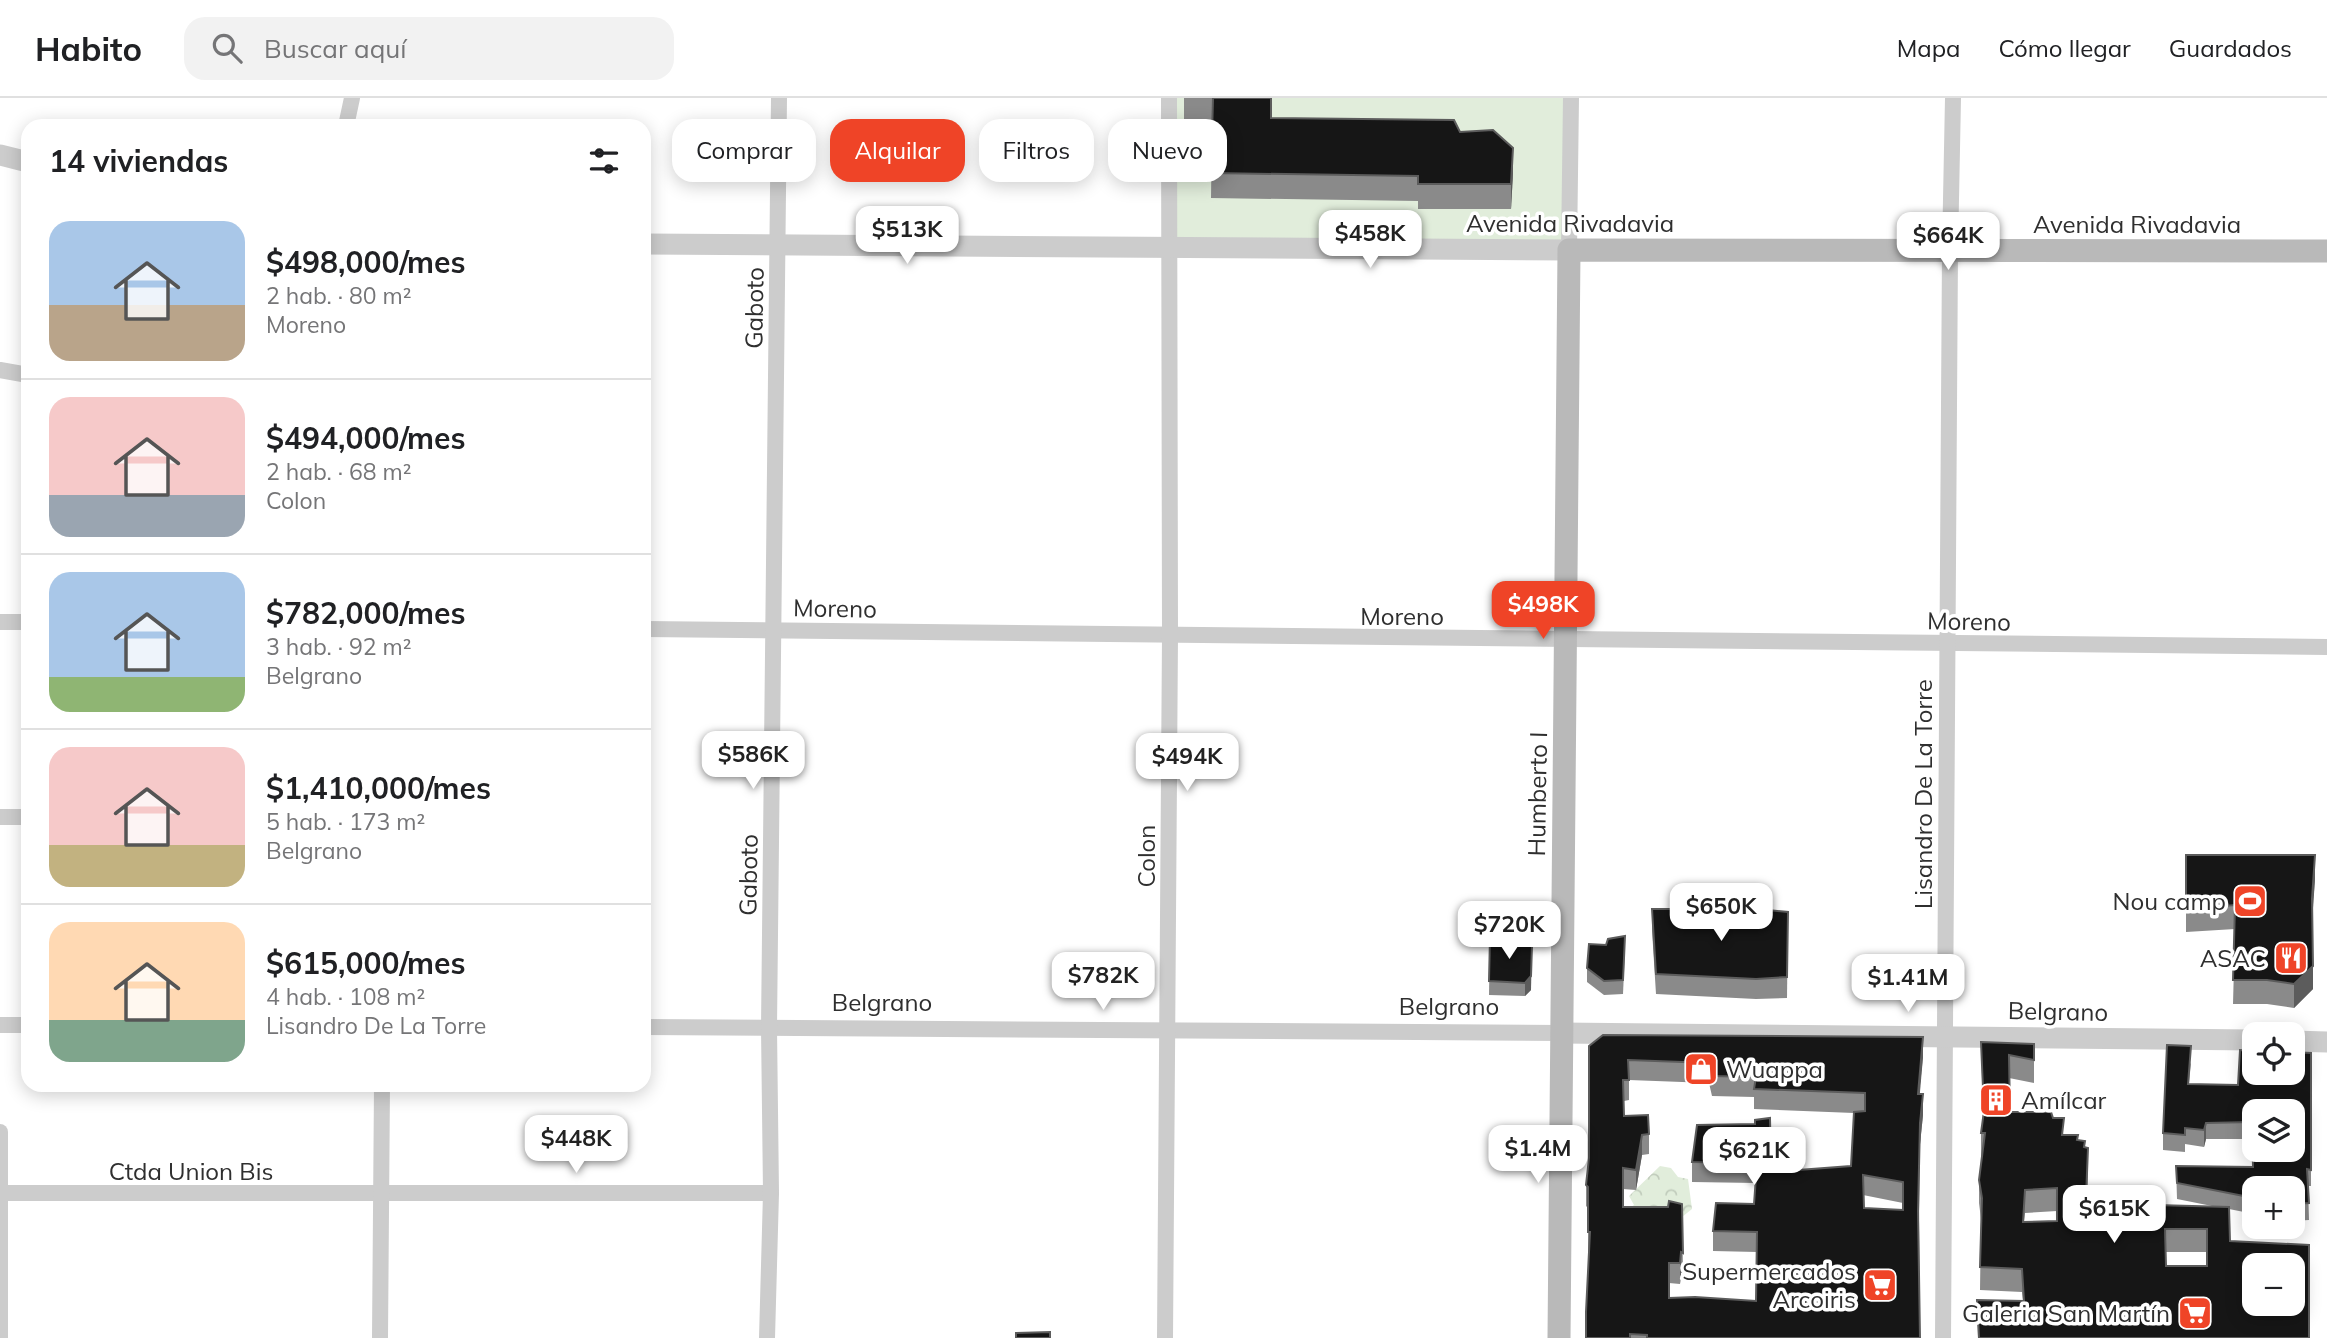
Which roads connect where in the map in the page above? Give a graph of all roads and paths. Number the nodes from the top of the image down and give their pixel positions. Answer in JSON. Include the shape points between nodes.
{"nodes":[{"id":1,"x":352,"y":98,"type":"edge"},
{"id":2,"x":779,"y":98,"type":"edge"},
{"id":3,"x":1169,"y":98,"type":"edge"},
{"id":4,"x":1571,"y":98,"type":"edge"},
{"id":5,"x":1953,"y":98,"type":"edge"},
{"id":6,"x":348,"y":119,"type":"edge"},
{"id":7,"x":0,"y":155,"type":"edge"},
{"id":8,"x":21,"y":160,"type":"edge"},
{"id":9,"x":651,"y":244,"type":"edge"},
{"id":10,"x":778,"y":244,"type":"junction"},
{"id":11,"x":1170,"y":248,"type":"junction"},
{"id":12,"x":1569,"y":250,"type":"junction"},
{"id":13,"x":1950,"y":250,"type":"junction"},
{"id":14,"x":2327,"y":251,"type":"edge"},
{"id":15,"x":0,"y":370,"type":"edge"},
{"id":16,"x":21,"y":374,"type":"edge"},
{"id":17,"x":0,"y":622,"type":"edge"},
{"id":18,"x":21,"y":622,"type":"edge"},
{"id":19,"x":651,"y":629,"type":"edge"},
{"id":20,"x":774,"y":630,"type":"junction"},
{"id":21,"x":1170,"y":636,"type":"junction"},
{"id":22,"x":1565,"y":640,"type":"junction"},
{"id":23,"x":1947,"y":643,"type":"junction"},
{"id":24,"x":2327,"y":647,"type":"edge"},
{"id":25,"x":0,"y":817,"type":"edge"},
{"id":26,"x":21,"y":817,"type":"edge"},
{"id":27,"x":21,"y":1025,"type":"edge"},
{"id":28,"x":0,"y":1026,"type":"edge"},
{"id":29,"x":651,"y":1027,"type":"edge"},
{"id":30,"x":769,"y":1028,"type":"junction"},
{"id":31,"x":1167,"y":1031,"type":"junction"},
{"id":32,"x":1561,"y":1033,"type":"junction"},
{"id":33,"x":1944,"y":1035,"type":"junction"},
{"id":34,"x":2242,"y":1041,"type":"edge"},
{"id":35,"x":2305,"y":1041,"type":"edge"},
{"id":36,"x":2327,"y":1042,"type":"edge"},
{"id":37,"x":382,"y":1092,"type":"edge"},
{"id":38,"x":0,"y":1132,"type":"edge"},
{"id":39,"x":1,"y":1193,"type":"edge"},
{"id":40,"x":771,"y":1193,"type":"junction"},
{"id":41,"x":381,"y":1194,"type":"junction"},
{"id":42,"x":0,"y":1338,"type":"edge"},
{"id":43,"x":380,"y":1338,"type":"edge"},
{"id":44,"x":767,"y":1338,"type":"edge"},
{"id":45,"x":1165,"y":1338,"type":"edge"},
{"id":46,"x":1559,"y":1338,"type":"edge"},
{"id":47,"x":1943,"y":1338,"type":"edge"}],
"edges":[{"from":1,"to":6,"type":"street"},
{"from":2,"to":10,"type":"street","name":"Gaboto"},
{"from":3,"to":11,"type":"street","name":"Colon"},
{"from":4,"to":12,"type":"street"},
{"from":5,"to":13,"type":"street","name":"Lisandro De La Torre"},
{"from":7,"to":8,"type":"street"},
{"from":9,"to":10,"type":"street","name":"Avenida Rivadavia"},
{"from":10,"to":11,"type":"street","name":"Avenida Rivadavia"},
{"from":10,"to":20,"type":"street","name":"Gaboto"},
{"from":11,"to":12,"type":"street","name":"Avenida Rivadavia"},
{"from":11,"to":21,"type":"street","name":"Colon"},
{"from":12,"to":13,"type":"main road","name":"Avenida Rivadavia"},
{"from":12,"to":22,"type":"main road","name":"Humberto I"},
{"from":13,"to":14,"type":"main road","name":"Avenida Rivadavia"},
{"from":13,"to":23,"type":"street","name":"Lisandro De La Torre"},
{"from":15,"to":16,"type":"street"},
{"from":17,"to":18,"type":"street"},
{"from":19,"to":20,"type":"street","name":"Moreno"},
{"from":20,"to":21,"type":"street","name":"Moreno"},
{"from":20,"to":30,"type":"street","name":"Gaboto"},
{"from":21,"to":22,"type":"street","name":"Moreno"},
{"from":21,"to":31,"type":"street","name":"Colon"},
{"from":22,"to":23,"type":"street","name":"Moreno"},
{"from":22,"to":32,"type":"main road","name":"Humberto I"},
{"from":23,"to":24,"type":"street","name":"Moreno"},
{"from":23,"to":33,"type":"street","name":"Lisandro De La Torre"},
{"from":25,"to":26,"type":"street"},
{"from":27,"to":28,"type":"street"},
{"from":29,"to":30,"type":"street","name":"Belgrano"},
{"from":30,"to":31,"type":"street","name":"Belgrano"},
{"from":30,"to":40,"type":"street","name":"Gaboto"},
{"from":31,"to":32,"type":"street","name":"Belgrano"},
{"from":31,"to":45,"type":"street","name":"Colon"},
{"from":32,"to":33,"type":"street","name":"Belgrano"},
{"from":32,"to":46,"type":"main road","name":"Humberto I"},
{"from":33,"to":34,"type":"street","name":"Belgrano"},
{"from":33,"to":47,"type":"street","name":"Lisandro De La Torre"},
{"from":35,"to":36,"type":"street"},
{"from":37,"to":41,"type":"street"},
{"from":38,"to":39,"type":"street"},
{"from":39,"to":41,"type":"street","name":"Ctda Union Bis"},
{"from":39,"to":42,"type":"street"},
{"from":40,"to":41,"type":"street","name":"Ctda Union Bis"},
{"from":40,"to":44,"type":"street","name":"Gaboto"},
{"from":41,"to":43,"type":"street"}]}
